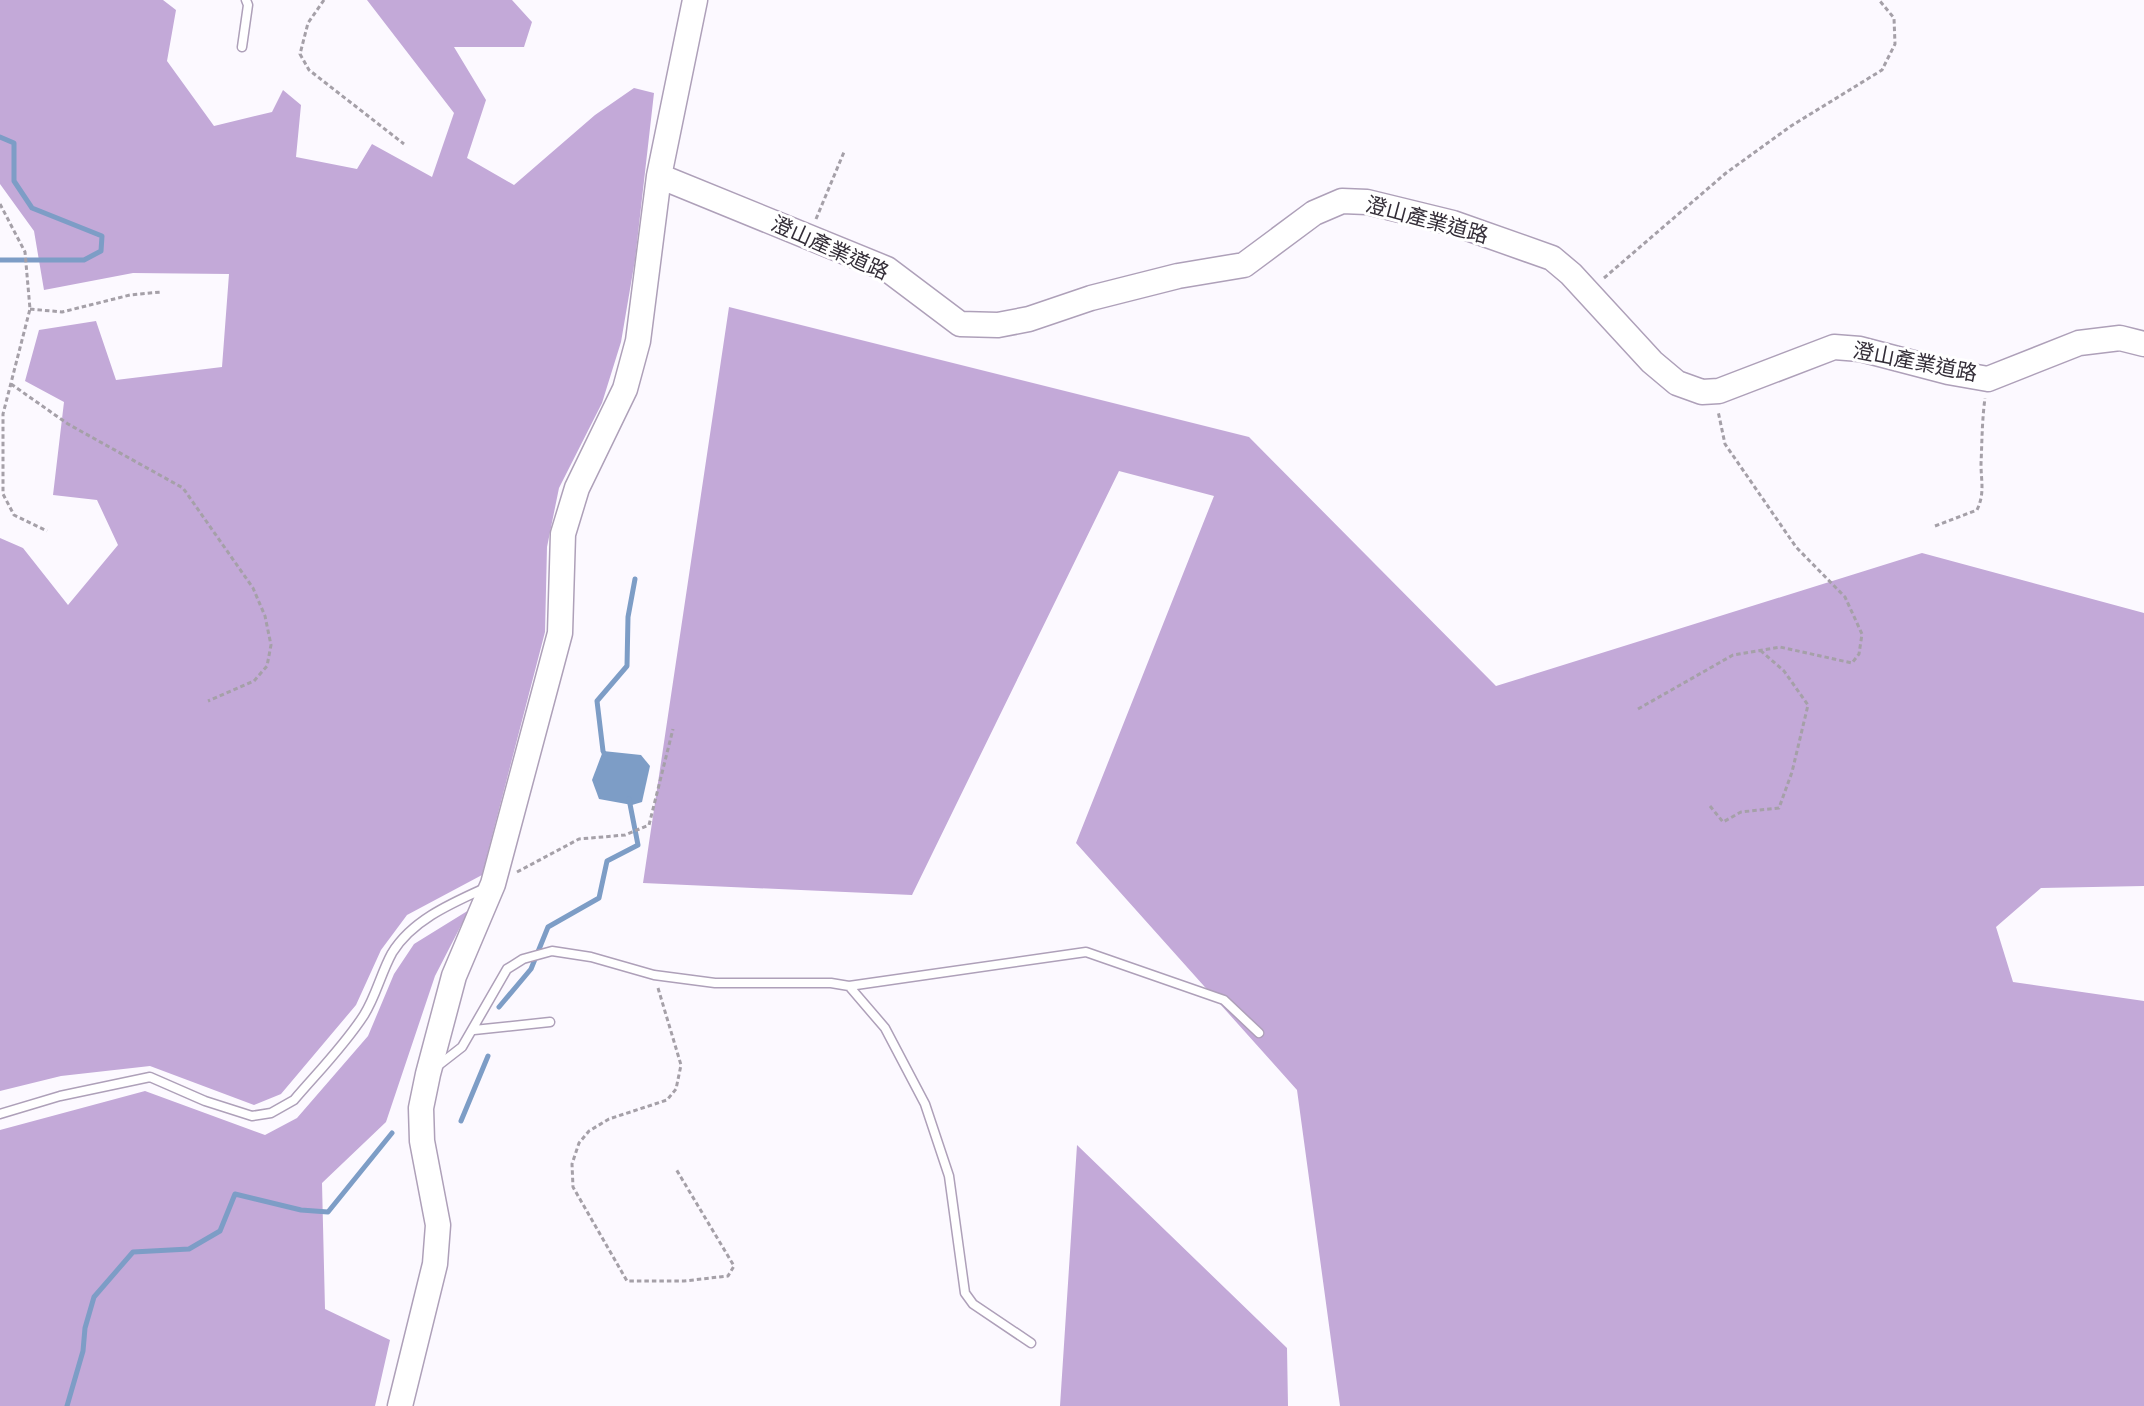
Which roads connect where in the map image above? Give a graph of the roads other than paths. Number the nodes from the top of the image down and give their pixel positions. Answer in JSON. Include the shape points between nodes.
{"nodes":[{"id":1,"x":246,"y":0,"type":"edge"},
{"id":2,"x":695,"y":0,"type":"edge"},
{"id":3,"x":242,"y":47,"type":"dead end"},
{"id":4,"x":659,"y":176,"type":"junction"},
{"id":5,"x":2144,"y":344,"type":"edge"},
{"id":6,"x":494,"y":884,"type":"junction"},
{"id":7,"x":849,"y":986,"type":"junction"},
{"id":8,"x":549,"y":1022,"type":"dead end"},
{"id":9,"x":474,"y":1030,"type":"junction"},
{"id":10,"x":1259,"y":1033,"type":"dead end"},
{"id":11,"x":428,"y":1074,"type":"junction"},
{"id":12,"x":0,"y":1114,"type":"edge"},
{"id":13,"x":1031,"y":1343,"type":"dead end"},
{"id":14,"x":400,"y":1406,"type":"edge"}],
"edges":[{"from":1,"to":3,"type":"lane"},
{"from":2,"to":4,"type":"street"},
{"from":4,"to":5,"type":"street","name":"澄山產業道路","via":[[887,269],[960,324],[998,325],[1029,319],[1178,276],[1244,265],[1314,213],[1342,201],[1367,202],[1452,224],[1552,258],[1588,291],[1652,362],[1677,383],[1702,392],[1719,391],[1834,347],[1860,349],[1988,379],[2079,343],[2120,338]]},
{"from":4,"to":6,"type":"street","via":[[638,340],[625,389],[577,488],[563,534],[560,633]]},
{"from":6,"to":11,"type":"street","via":[[454,976]]},
{"from":6,"to":12,"type":"lane","via":[[437,910],[399,944],[356,1027],[285,1107],[252,1116],[150,1077],[60,1096]]},
{"from":7,"to":9,"type":"lane","via":[[715,983],[654,975],[591,957],[552,951],[523,959],[507,969]]},
{"from":7,"to":10,"type":"lane","via":[[1086,952],[1224,1000]]},
{"from":7,"to":13,"type":"lane","via":[[885,1028],[925,1104],[949,1176],[965,1293],[973,1304]]},
{"from":8,"to":9,"type":"lane"},
{"from":9,"to":11,"type":"lane","via":[[462,1047]]},
{"from":11,"to":14,"type":"street","via":[[421,1108],[422,1141],[438,1225],[435,1264]]}]}
